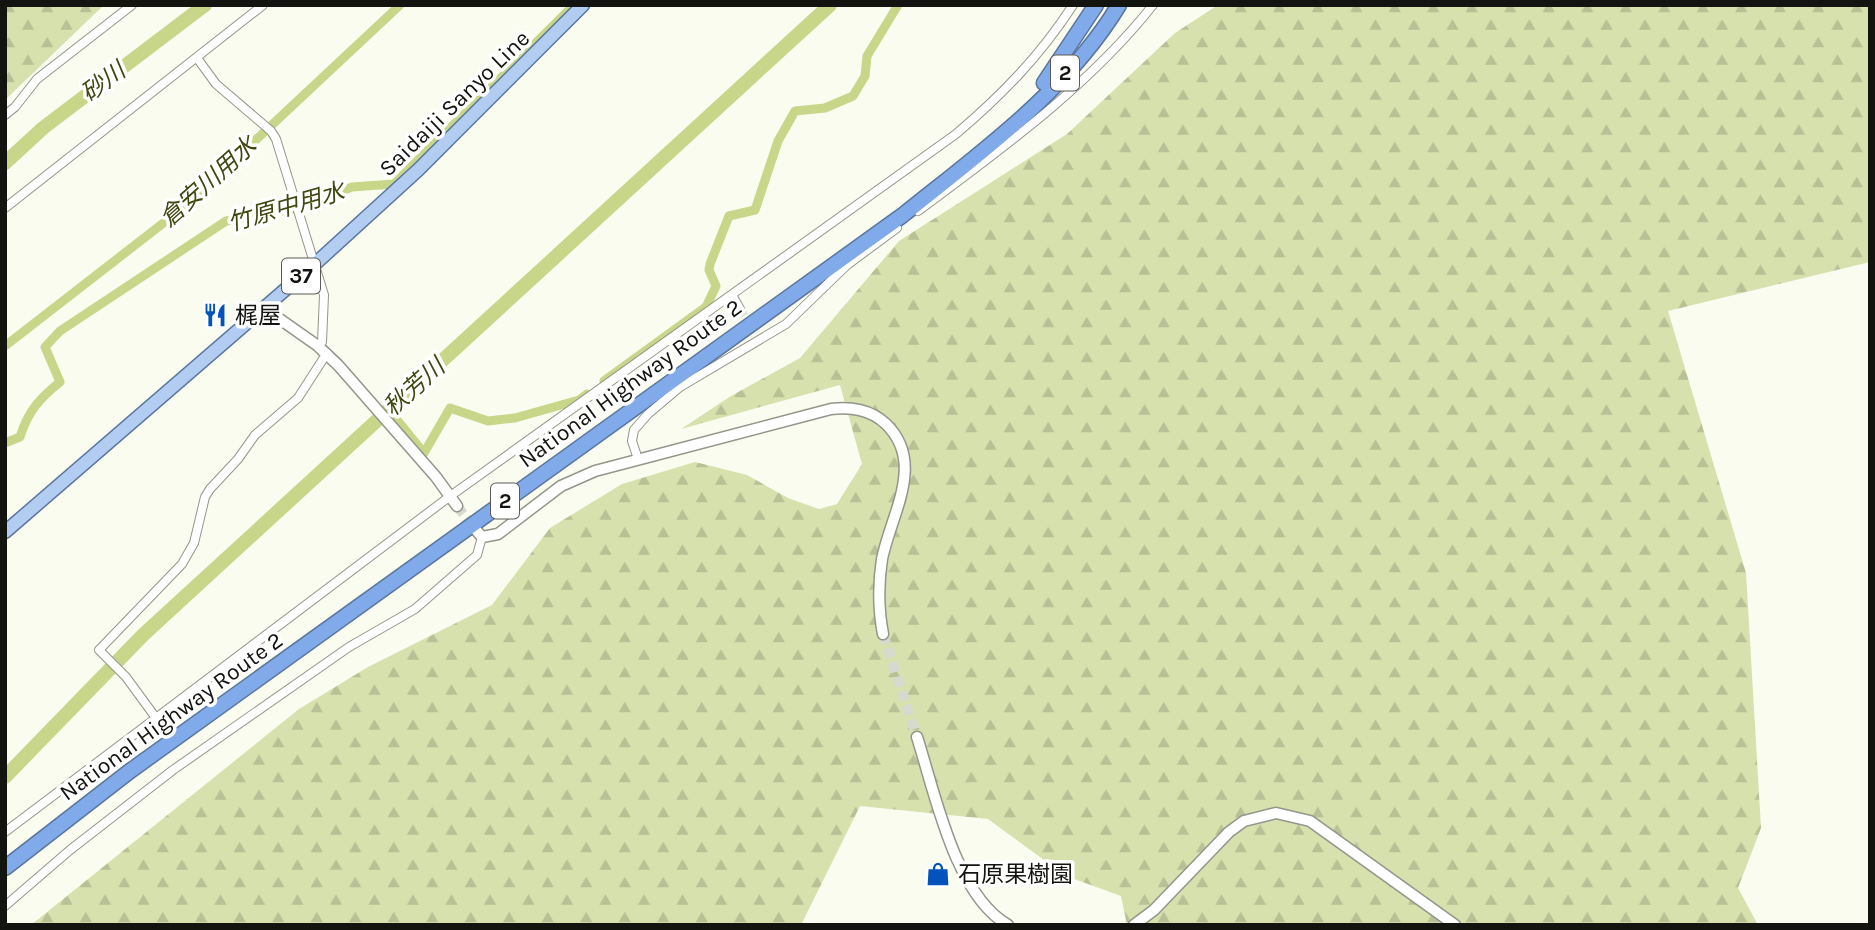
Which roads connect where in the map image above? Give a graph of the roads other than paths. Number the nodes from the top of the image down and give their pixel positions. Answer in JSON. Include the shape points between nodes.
{"nodes":[{"id":1,"x":132,"y":5,"type":"edge"},
{"id":2,"x":263,"y":5,"type":"edge"},
{"id":3,"x":583,"y":5,"type":"edge"},
{"id":4,"x":1073,"y":5,"type":"edge"},
{"id":5,"x":1096,"y":5,"type":"edge"},
{"id":6,"x":1153,"y":5,"type":"edge"},
{"id":7,"x":1120,"y":7,"type":"edge"},
{"id":8,"x":197,"y":58,"type":"junction"},
{"id":9,"x":5,"y":115,"type":"edge"},
{"id":10,"x":1004,"y":133,"type":"junction"},
{"id":11,"x":5,"y":208,"type":"edge"},
{"id":12,"x":316,"y":263,"type":"junction"},
{"id":13,"x":732,"y":295,"type":"junction"},
{"id":14,"x":264,"y":308,"type":"junction"},
{"id":15,"x":740,"y":309,"type":"tunnel mouth"},
{"id":16,"x":754,"y":330,"type":"tunnel mouth"},
{"id":17,"x":762,"y":340,"type":"junction"},
{"id":18,"x":323,"y":350,"type":"junction"},
{"id":19,"x":638,"y":460,"type":"junction"},
{"id":20,"x":453,"y":502,"type":"junction"},
{"id":21,"x":5,"y":532,"type":"edge"},
{"id":22,"x":479,"y":533,"type":"joint"},
{"id":23,"x":883,"y":634,"type":"tunnel mouth"},
{"id":24,"x":156,"y":718,"type":"junction"},
{"id":25,"x":917,"y":737,"type":"tunnel mouth"},
{"id":26,"x":5,"y":832,"type":"edge"},
{"id":27,"x":5,"y":868,"type":"edge"},
{"id":28,"x":5,"y":906,"type":"edge"},
{"id":29,"x":1008,"y":925,"type":"edge"},
{"id":30,"x":1134,"y":925,"type":"edge"},
{"id":31,"x":1455,"y":925,"type":"edge"}],
"edges":[{"from":1,"to":9,"type":"street","via":[[37,79]]},
{"from":2,"to":8,"type":"street"},
{"from":3,"to":12,"type":"main road","name":"Saidaiji Sanyo Line","number":"37","via":[[418,170]]},
{"from":4,"to":13,"type":"street","via":[[1001,96],[909,169]]},
{"from":5,"to":10,"type":"highway","via":[[1055,70]]},
{"from":6,"to":17,"type":"street","via":[[1114,52],[1039,119],[847,265],[808,306]]},
{"from":7,"to":10,"type":"highway","name":"National Highway Route 2","number":"2","via":[[1066,72]]},
{"from":8,"to":11,"type":"street"},
{"from":8,"to":12,"type":"street","via":[[216,84],[271,131]]},
{"from":10,"to":27,"type":"highway","name":"National Highway Route 2","number":"2","via":[[903,215],[130,771]]},
{"from":12,"to":14,"type":"main road","name":"Saidaiji Sanyo Line","number":"37"},
{"from":12,"to":18,"type":"street","via":[[324,295]]},
{"from":13,"to":15,"type":"street"},
{"from":13,"to":20,"type":"street"},
{"from":14,"to":18,"type":"street"},
{"from":14,"to":21,"type":"main road","name":"Saidaiji Sanyo Line","number":"37"},
{"from":16,"to":17,"type":"street"},
{"from":17,"to":19,"type":"street","via":[[680,387],[648,414],[634,430]]},
{"from":18,"to":20,"type":"street"},
{"from":18,"to":24,"type":"street","via":[[298,398],[254,435],[210,489],[194,543],[182,564],[99,650]]},
{"from":19,"to":22,"type":"street","via":[[577,477],[498,534]]},
{"from":19,"to":23,"type":"street","via":[[831,409],[858,409],[881,420],[898,439],[906,463],[880,576]]},
{"from":20,"to":24,"type":"street"},
{"from":22,"to":28,"type":"street","via":[[478,555],[415,610],[349,647],[173,769]]},
{"from":24,"to":26,"type":"street"},
{"from":25,"to":29,"type":"street","via":[[962,872],[988,910]]},
{"from":30,"to":31,"type":"street","via":[[1228,832],[1244,821],[1276,813],[1310,821]]}]}
